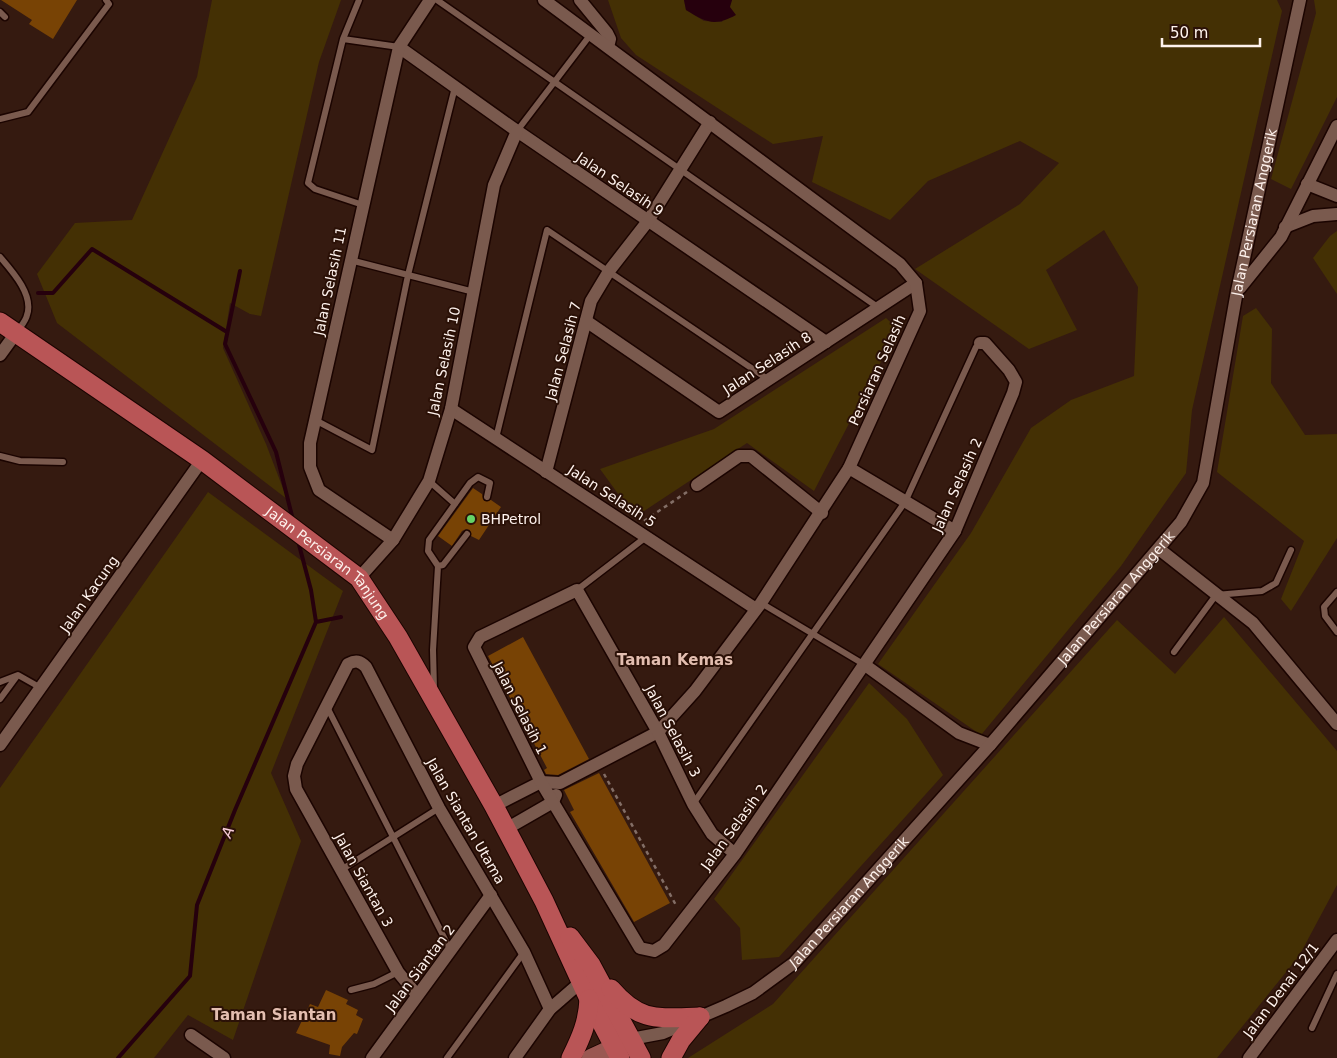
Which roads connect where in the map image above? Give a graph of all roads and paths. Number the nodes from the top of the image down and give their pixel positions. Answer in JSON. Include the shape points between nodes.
{"nodes":[{"id":1,"x":106,"y":0,"type":"edge"},
{"id":2,"x":359,"y":0,"type":"edge"},
{"id":3,"x":430,"y":0,"type":"edge"},
{"id":4,"x":437,"y":0,"type":"edge"},
{"id":5,"x":544,"y":0,"type":"edge"},
{"id":6,"x":580,"y":0,"type":"edge"},
{"id":7,"x":1300,"y":0,"type":"edge"},
{"id":8,"x":591,"y":34,"type":"junction"},
{"id":9,"x":343,"y":39,"type":"junction"},
{"id":10,"x":400,"y":47,"type":"junction"},
{"id":11,"x":608,"y":47,"type":"junction"},
{"id":12,"x":555,"y":82,"type":"junction"},
{"id":13,"x":455,"y":85,"type":"junction"},
{"id":14,"x":0,"y":119,"type":"edge"},
{"id":15,"x":710,"y":122,"type":"junction"},
{"id":16,"x":1337,"y":126,"type":"edge"},
{"id":17,"x":518,"y":131,"type":"junction"},
{"id":18,"x":681,"y":172,"type":"junction"},
{"id":19,"x":1307,"y":184,"type":"junction"},
{"id":20,"x":1337,"y":196,"type":"edge"},
{"id":21,"x":363,"y":204,"type":"junction"},
{"id":22,"x":1337,"y":214,"type":"edge"},
{"id":23,"x":648,"y":221,"type":"junction"},
{"id":24,"x":1285,"y":227,"type":"junction"},
{"id":25,"x":0,"y":258,"type":"edge"},
{"id":26,"x":350,"y":260,"type":"junction"},
{"id":27,"x":609,"y":271,"type":"junction"},
{"id":28,"x":408,"y":275,"type":"junction"},
{"id":29,"x":916,"y":283,"type":"junction"},
{"id":30,"x":474,"y":292,"type":"junction"},
{"id":31,"x":1237,"y":292,"type":"junction"},
{"id":32,"x":879,"y":308,"type":"junction"},
{"id":33,"x":586,"y":321,"type":"junction"},
{"id":34,"x":0,"y":322,"type":"edge"},
{"id":35,"x":16,"y":333,"type":"junction"},
{"id":36,"x":826,"y":342,"type":"junction"},
{"id":37,"x":980,"y":343,"type":"joint"},
{"id":38,"x":0,"y":354,"type":"edge"},
{"id":39,"x":769,"y":380,"type":"junction"},
{"id":40,"x":450,"y":409,"type":"junction"},
{"id":41,"x":315,"y":420,"type":"junction"},
{"id":42,"x":496,"y":438,"type":"junction"},
{"id":43,"x":0,"y":456,"type":"edge"},
{"id":44,"x":202,"y":460,"type":"junction"},
{"id":45,"x":63,"y":462,"type":"dead end"},
{"id":46,"x":849,"y":468,"type":"junction"},
{"id":47,"x":546,"y":472,"type":"junction"},
{"id":48,"x":430,"y":481,"type":"junction"},
{"id":49,"x":697,"y":485,"type":"joint"},
{"id":50,"x":487,"y":497,"type":"dead end"},
{"id":51,"x":906,"y":502,"type":"junction"},
{"id":52,"x":455,"y":504,"type":"junction"},
{"id":53,"x":822,"y":513,"type":"junction"},
{"id":54,"x":633,"y":528,"type":"junction"},
{"id":55,"x":955,"y":531,"type":"junction"},
{"id":56,"x":467,"y":534,"type":"dead end"},
{"id":57,"x":646,"y":536,"type":"junction"},
{"id":58,"x":393,"y":540,"type":"junction"},
{"id":59,"x":1159,"y":549,"type":"junction"},
{"id":60,"x":1291,"y":550,"type":"dead end"},
{"id":61,"x":438,"y":566,"type":"junction"},
{"id":62,"x":359,"y":578,"type":"junction"},
{"id":63,"x":577,"y":590,"type":"junction"},
{"id":64,"x":1337,"y":592,"type":"edge"},
{"id":65,"x":1216,"y":595,"type":"junction"},
{"id":66,"x":759,"y":606,"type":"junction"},
{"id":67,"x":1337,"y":632,"type":"edge"},
{"id":68,"x":813,"y":633,"type":"junction"},
{"id":69,"x":1174,"y":652,"type":"dead end"},
{"id":70,"x":865,"y":665,"type":"junction"},
{"id":71,"x":18,"y":675,"type":"junction"},
{"id":72,"x":0,"y":682,"type":"edge"},
{"id":73,"x":41,"y":688,"type":"junction"},
{"id":74,"x":434,"y":698,"type":"junction"},
{"id":75,"x":0,"y":699,"type":"edge"},
{"id":76,"x":326,"y":704,"type":"junction"},
{"id":77,"x":1337,"y":724,"type":"edge"},
{"id":78,"x":658,"y":732,"type":"junction"},
{"id":79,"x":0,"y":745,"type":"edge"},
{"id":80,"x":990,"y":745,"type":"junction"},
{"id":81,"x":599,"y":764,"type":"junction"},
{"id":82,"x":541,"y":782,"type":"junction"},
{"id":83,"x":560,"y":783,"type":"junction"},
{"id":84,"x":553,"y":802,"type":"junction"},
{"id":85,"x":693,"y":804,"type":"junction"},
{"id":86,"x":494,"y":806,"type":"junction"},
{"id":87,"x":439,"y":808,"type":"junction"},
{"id":88,"x":506,"y":829,"type":"junction"},
{"id":89,"x":394,"y":837,"type":"junction"},
{"id":90,"x":735,"y":854,"type":"junction"},
{"id":91,"x":341,"y":870,"type":"junction"},
{"id":92,"x":491,"y":895,"type":"junction"},
{"id":93,"x":683,"y":919,"type":"junction"},
{"id":94,"x":1337,"y":940,"type":"edge"},
{"id":95,"x":450,"y":949,"type":"junction"},
{"id":96,"x":654,"y":950,"type":"joint"},
{"id":97,"x":524,"y":952,"type":"junction"},
{"id":98,"x":398,"y":972,"type":"junction"},
{"id":99,"x":586,"y":974,"type":"junction"},
{"id":100,"x":1337,"y":974,"type":"edge"},
{"id":101,"x":352,"y":990,"type":"dead end"},
{"id":102,"x":417,"y":995,"type":"junction"},
{"id":103,"x":589,"y":999,"type":"junction"},
{"id":104,"x":550,"y":1009,"type":"junction"},
{"id":105,"x":700,"y":1017,"type":"junction"},
{"id":106,"x":1312,"y":1028,"type":"dead end"},
{"id":107,"x":191,"y":1035,"type":"dead end"},
{"id":108,"x":628,"y":1052,"type":"edge"},
{"id":109,"x":224,"y":1058,"type":"edge"},
{"id":110,"x":372,"y":1058,"type":"edge"},
{"id":111,"x":448,"y":1058,"type":"edge"},
{"id":112,"x":515,"y":1058,"type":"edge"},
{"id":113,"x":571,"y":1058,"type":"edge"},
{"id":114,"x":591,"y":1058,"type":"edge"},
{"id":115,"x":671,"y":1058,"type":"edge"},
{"id":116,"x":1248,"y":1058,"type":"edge"}],
"edges":[{"from":1,"to":14,"type":"lane","via":[[109,4],[28,112]]},
{"from":2,"to":9,"type":"lane"},
{"from":3,"to":10,"type":"street","name":"Jalan Selasih 11"},
{"from":4,"to":12,"type":"lane"},
{"from":5,"to":8,"type":"street"},
{"from":6,"to":11,"type":"street","via":[[607,33],[610,39]]},
{"from":7,"to":31,"type":"street","name":"Jalan Persiaran Anggerik"},
{"from":8,"to":11,"type":"street"},
{"from":8,"to":12,"type":"lane"},
{"from":9,"to":10,"type":"lane"},
{"from":9,"to":21,"type":"lane","via":[[308,183],[315,189]]},
{"from":10,"to":13,"type":"street","name":"Jalan Selasih 9"},
{"from":10,"to":21,"type":"street","name":"Jalan Selasih 11"},
{"from":11,"to":15,"type":"street"},
{"from":12,"to":17,"type":"lane"},
{"from":12,"to":18,"type":"lane"},
{"from":13,"to":17,"type":"street","name":"Jalan Selasih 9"},
{"from":13,"to":28,"type":"lane"},
{"from":15,"to":18,"type":"street","name":"Jalan Selasih 7"},
{"from":15,"to":29,"type":"street","via":[[900,264]]},
{"from":16,"to":19,"type":"street"},
{"from":17,"to":23,"type":"street","name":"Jalan Selasih 9"},
{"from":17,"to":30,"type":"street","name":"Jalan Selasih 10","via":[[494,185]]},
{"from":18,"to":23,"type":"street","name":"Jalan Selasih 7"},
{"from":18,"to":32,"type":"lane"},
{"from":19,"to":20,"type":"street"},
{"from":19,"to":24,"type":"street"},
{"from":21,"to":26,"type":"street","name":"Jalan Selasih 11"},
{"from":22,"to":24,"type":"street","via":[[1314,216]]},
{"from":23,"to":27,"type":"street","name":"Jalan Selasih 7"},
{"from":23,"to":36,"type":"street","name":"Jalan Selasih 9"},
{"from":24,"to":31,"type":"street","via":[[1281,237]]},
{"from":25,"to":35,"type":"lane","via":[[13,271],[28,302],[28,315]]},
{"from":26,"to":28,"type":"lane"},
{"from":26,"to":41,"type":"street","name":"Jalan Selasih 11"},
{"from":27,"to":33,"type":"street","name":"Jalan Selasih 7","via":[[591,301]]},
{"from":27,"to":39,"type":"lane"},
{"from":27,"to":42,"type":"lane","via":[[547,230]]},
{"from":28,"to":30,"type":"lane"},
{"from":28,"to":41,"type":"lane","via":[[372,450]]},
{"from":29,"to":32,"type":"street","name":"Jalan Selasih 8"},
{"from":29,"to":46,"type":"street","name":"Persiaran Selasih","via":[[920,311]]},
{"from":30,"to":40,"type":"street","name":"Jalan Selasih 10"},
{"from":31,"to":59,"type":"street","name":"Jalan Persiaran Anggerik","via":[[1203,483],[1181,522]]},
{"from":32,"to":36,"type":"street","name":"Jalan Selasih 8"},
{"from":33,"to":39,"type":"street","name":"Jalan Selasih 8","via":[[720,412]]},
{"from":33,"to":47,"type":"street","name":"Jalan Selasih 7"},
{"from":34,"to":35,"type":"main road","name":"Jalan Persiaran Tanjung"},
{"from":35,"to":38,"type":"street"},
{"from":35,"to":44,"type":"main road","name":"Jalan Persiaran Tanjung"},
{"from":36,"to":39,"type":"street","name":"Jalan Selasih 8"},
{"from":37,"to":51,"type":"lane"},
{"from":37,"to":55,"type":"street","name":"Jalan Selasih 2","via":[[985,343],[1016,382]]},
{"from":40,"to":42,"type":"street","name":"Jalan Selasih 5"},
{"from":40,"to":48,"type":"street","name":"Jalan Selasih 10"},
{"from":41,"to":58,"type":"street","name":"Jalan Selasih 11","via":[[310,443],[310,467],[319,490]]},
{"from":42,"to":47,"type":"street","name":"Jalan Selasih 5"},
{"from":43,"to":45,"type":"lane","via":[[20,461]]},
{"from":44,"to":62,"type":"main road","name":"Jalan Persiaran Tanjung"},
{"from":44,"to":73,"type":"street","name":"Jalan Kacung"},
{"from":46,"to":51,"type":"street"},
{"from":46,"to":53,"type":"street","name":"Persiaran Selasih"},
{"from":47,"to":54,"type":"street","name":"Jalan Selasih 5"},
{"from":48,"to":52,"type":"lane"},
{"from":48,"to":58,"type":"street","name":"Jalan Selasih 10"},
{"from":49,"to":53,"type":"street","via":[[740,456],[751,456]]},
{"from":49,"to":54,"type":"path"},
{"from":50,"to":52,"type":"lane","via":[[490,483],[478,477]]},
{"from":51,"to":55,"type":"street"},
{"from":51,"to":68,"type":"lane"},
{"from":52,"to":61,"type":"lane","via":[[430,540],[428,551]]},
{"from":53,"to":66,"type":"street","name":"Persiaran Selasih"},
{"from":54,"to":57,"type":"street","name":"Jalan Selasih 5"},
{"from":55,"to":70,"type":"street","name":"Jalan Selasih 2"},
{"from":56,"to":61,"type":"lane","via":[[443,565]]},
{"from":57,"to":63,"type":"lane","name":"Jalan Selasih 1"},
{"from":57,"to":66,"type":"street","name":"Jalan Selasih 5"},
{"from":58,"to":62,"type":"street","name":"Jalan Selasih 10"},
{"from":59,"to":65,"type":"street"},
{"from":59,"to":80,"type":"street","name":"Jalan Persiaran Anggerik"},
{"from":60,"to":65,"type":"lane","via":[[1276,583],[1262,591]]},
{"from":61,"to":74,"type":"lane"},
{"from":62,"to":74,"type":"main road","name":"Jalan Persiaran Tanjung"},
{"from":63,"to":78,"type":"street","name":"Jalan Selasih 3"},
{"from":63,"to":82,"type":"street","name":"Jalan Selasih 1","via":[[480,637],[474,648]]},
{"from":64,"to":67,"type":"lane","via":[[1324,607],[1325,616]]},
{"from":65,"to":69,"type":"lane"},
{"from":65,"to":77,"type":"street","via":[[1253,623]]},
{"from":66,"to":68,"type":"lane"},
{"from":66,"to":78,"type":"street","name":"Persiaran Selasih","via":[[695,691]]},
{"from":68,"to":70,"type":"lane"},
{"from":68,"to":85,"type":"lane"},
{"from":70,"to":80,"type":"street","via":[[959,732]]},
{"from":70,"to":90,"type":"street","name":"Jalan Selasih 2"},
{"from":71,"to":72,"type":"lane"},
{"from":71,"to":73,"type":"lane"},
{"from":71,"to":75,"type":"lane"},
{"from":73,"to":79,"type":"street","name":"Jalan Kacung"},
{"from":74,"to":86,"type":"main road","name":"Jalan Persiaran Tanjung"},
{"from":76,"to":87,"type":"street","name":"Jalan Siantan Utama","via":[[348,664],[358,661],[366,667]]},
{"from":76,"to":89,"type":"lane"},
{"from":76,"to":91,"type":"street","name":"Jalan Siantan 3","via":[[294,776],[296,789]]},
{"from":78,"to":81,"type":"street","name":"Persiaran Selasih"},
{"from":78,"to":85,"type":"street","name":"Jalan Selasih 3"},
{"from":80,"to":105,"type":"street","name":"Jalan Persiaran Anggerik","via":[[794,964],[753,993]]},
{"from":81,"to":83,"type":"street","name":"Persiaran Selasih"},
{"from":81,"to":93,"type":"path"},
{"from":82,"to":83,"type":"street","name":"Persiaran Selasih"},
{"from":82,"to":84,"type":"street","name":"Jalan Selasih 1"},
{"from":82,"to":86,"type":"street"},
{"from":83,"to":84,"type":"street"},
{"from":84,"to":88,"type":"street"},
{"from":84,"to":96,"type":"street","name":"Jalan Selasih 1","via":[[640,948]]},
{"from":85,"to":90,"type":"street","name":"Jalan Selasih 3","via":[[712,834]]},
{"from":86,"to":88,"type":"main road","name":"Jalan Persiaran Tanjung"},
{"from":87,"to":89,"type":"lane"},
{"from":87,"to":92,"type":"street","name":"Jalan Siantan Utama"},
{"from":88,"to":99,"type":"main road","name":"Jalan Persiaran Tanjung"},
{"from":89,"to":91,"type":"lane"},
{"from":89,"to":95,"type":"lane"},
{"from":90,"to":93,"type":"street","name":"Jalan Selasih 2"},
{"from":91,"to":98,"type":"street","name":"Jalan Siantan 3"},
{"from":92,"to":95,"type":"street","name":"Jalan Siantan 2"},
{"from":92,"to":97,"type":"street","name":"Jalan Siantan Utama"},
{"from":93,"to":96,"type":"street","name":"Jalan Selasih 2","via":[[664,945]]},
{"from":94,"to":116,"type":"street","name":"Jalan Denai 12/1"},
{"from":95,"to":102,"type":"street","name":"Jalan Siantan 2"},
{"from":97,"to":104,"type":"street","name":"Jalan Siantan Utama"},
{"from":97,"to":111,"type":"lane"},
{"from":98,"to":101,"type":"lane"},
{"from":98,"to":102,"type":"street","name":"Jalan Siantan 3"},
{"from":99,"to":103,"type":"main road","name":"Jalan Persiaran Tanjung"},
{"from":99,"to":104,"type":"street"},
{"from":99,"to":105,"type":"main road","via":[[625,1005],[646,1016]]},
{"from":99,"to":108,"type":"main road","name":"Jalan Persiaran Tanjung"},
{"from":100,"to":106,"type":"lane"},
{"from":102,"to":110,"type":"street","name":"Jalan Siantan 2"},
{"from":103,"to":108,"type":"main road","name":"Jalan Persiaran Tanjung"},
{"from":103,"to":113,"type":"main road","via":[[588,1017]]},
{"from":104,"to":112,"type":"street"},
{"from":105,"to":108,"type":"street","name":"Jalan Persiaran Anggerik"},
{"from":105,"to":115,"type":"main road"},
{"from":107,"to":109,"type":"street"},
{"from":108,"to":114,"type":"street","name":"Jalan Persiaran Anggerik"}]}
